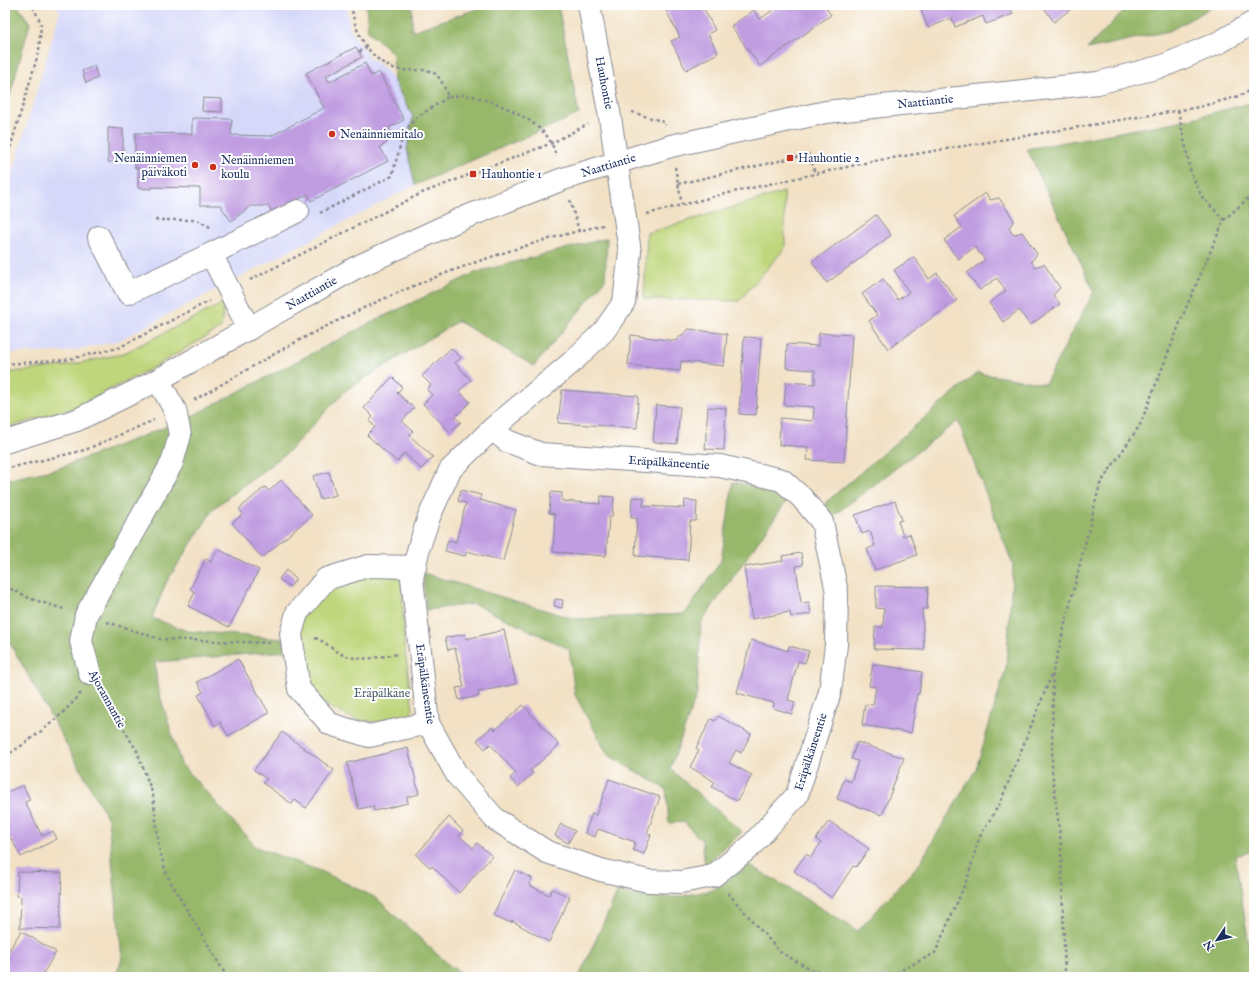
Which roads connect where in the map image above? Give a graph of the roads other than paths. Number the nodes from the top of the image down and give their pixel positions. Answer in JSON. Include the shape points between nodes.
{"nodes":[{"id":1,"x":589,"y":5,"type":"edge"},
{"id":2,"x":1254,"y":22,"type":"edge"},
{"id":3,"x":616,"y":162,"type":"junction"},
{"id":4,"x":298,"y":211,"type":"road end"},
{"id":5,"x":99,"y":237,"type":"dead end"},
{"id":6,"x":217,"y":251,"type":"junction"},
{"id":7,"x":248,"y":329,"type":"junction"},
{"id":8,"x":158,"y":380,"type":"junction"},
{"id":9,"x":492,"y":429,"type":"junction"},
{"id":10,"x":5,"y":442,"type":"edge"},
{"id":11,"x":414,"y":567,"type":"junction"},
{"id":12,"x":90,"y":674,"type":"road end"},
{"id":13,"x":428,"y":723,"type":"junction"}],
"edges":[{"from":1,"to":3,"type":"street","name":"Hauhontie","via":[[619,112]]},
{"from":2,"to":3,"type":"street","name":"Naattiantie","via":[[1220,42],[1163,66],[1098,83],[826,112],[671,146]]},
{"from":3,"to":7,"type":"street","name":"Naattiantie","via":[[563,179],[461,219],[355,268]]},
{"from":3,"to":9,"type":"street","name":"Eräpälkäneentie","via":[[630,252],[624,302],[593,342]]},
{"from":4,"to":6,"type":"street"},
{"from":5,"to":6,"type":"street","via":[[128,293]]},
{"from":6,"to":7,"type":"street","via":[[228,291]]},
{"from":7,"to":8,"type":"street","name":"Naattiantie"},
{"from":8,"to":10,"type":"street","name":"Naattiantie","via":[[77,420]]},
{"from":8,"to":12,"type":"street","name":"Ajorannantie","via":[[174,410],[180,435],[172,463],[86,614],[81,641]]},
{"from":9,"to":11,"type":"street","name":"Eräpälkäneentie","via":[[450,470],[429,517]]},
{"from":9,"to":13,"type":"street","name":"Eräpälkäneentie","via":[[507,441],[541,454],[720,466],[782,480],[802,498],[822,522],[837,592],[836,645],[830,692],[797,796],[750,847],[713,876],[680,876],[648,881],[601,870],[547,852],[495,819],[456,776]]},
{"from":11,"to":13,"type":"street","name":"Eräpälkäneentie","via":[[412,578]]},
{"from":11,"to":13,"type":"street","via":[[368,566],[326,579],[297,613],[292,639],[299,688],[330,724],[369,736]]}]}
